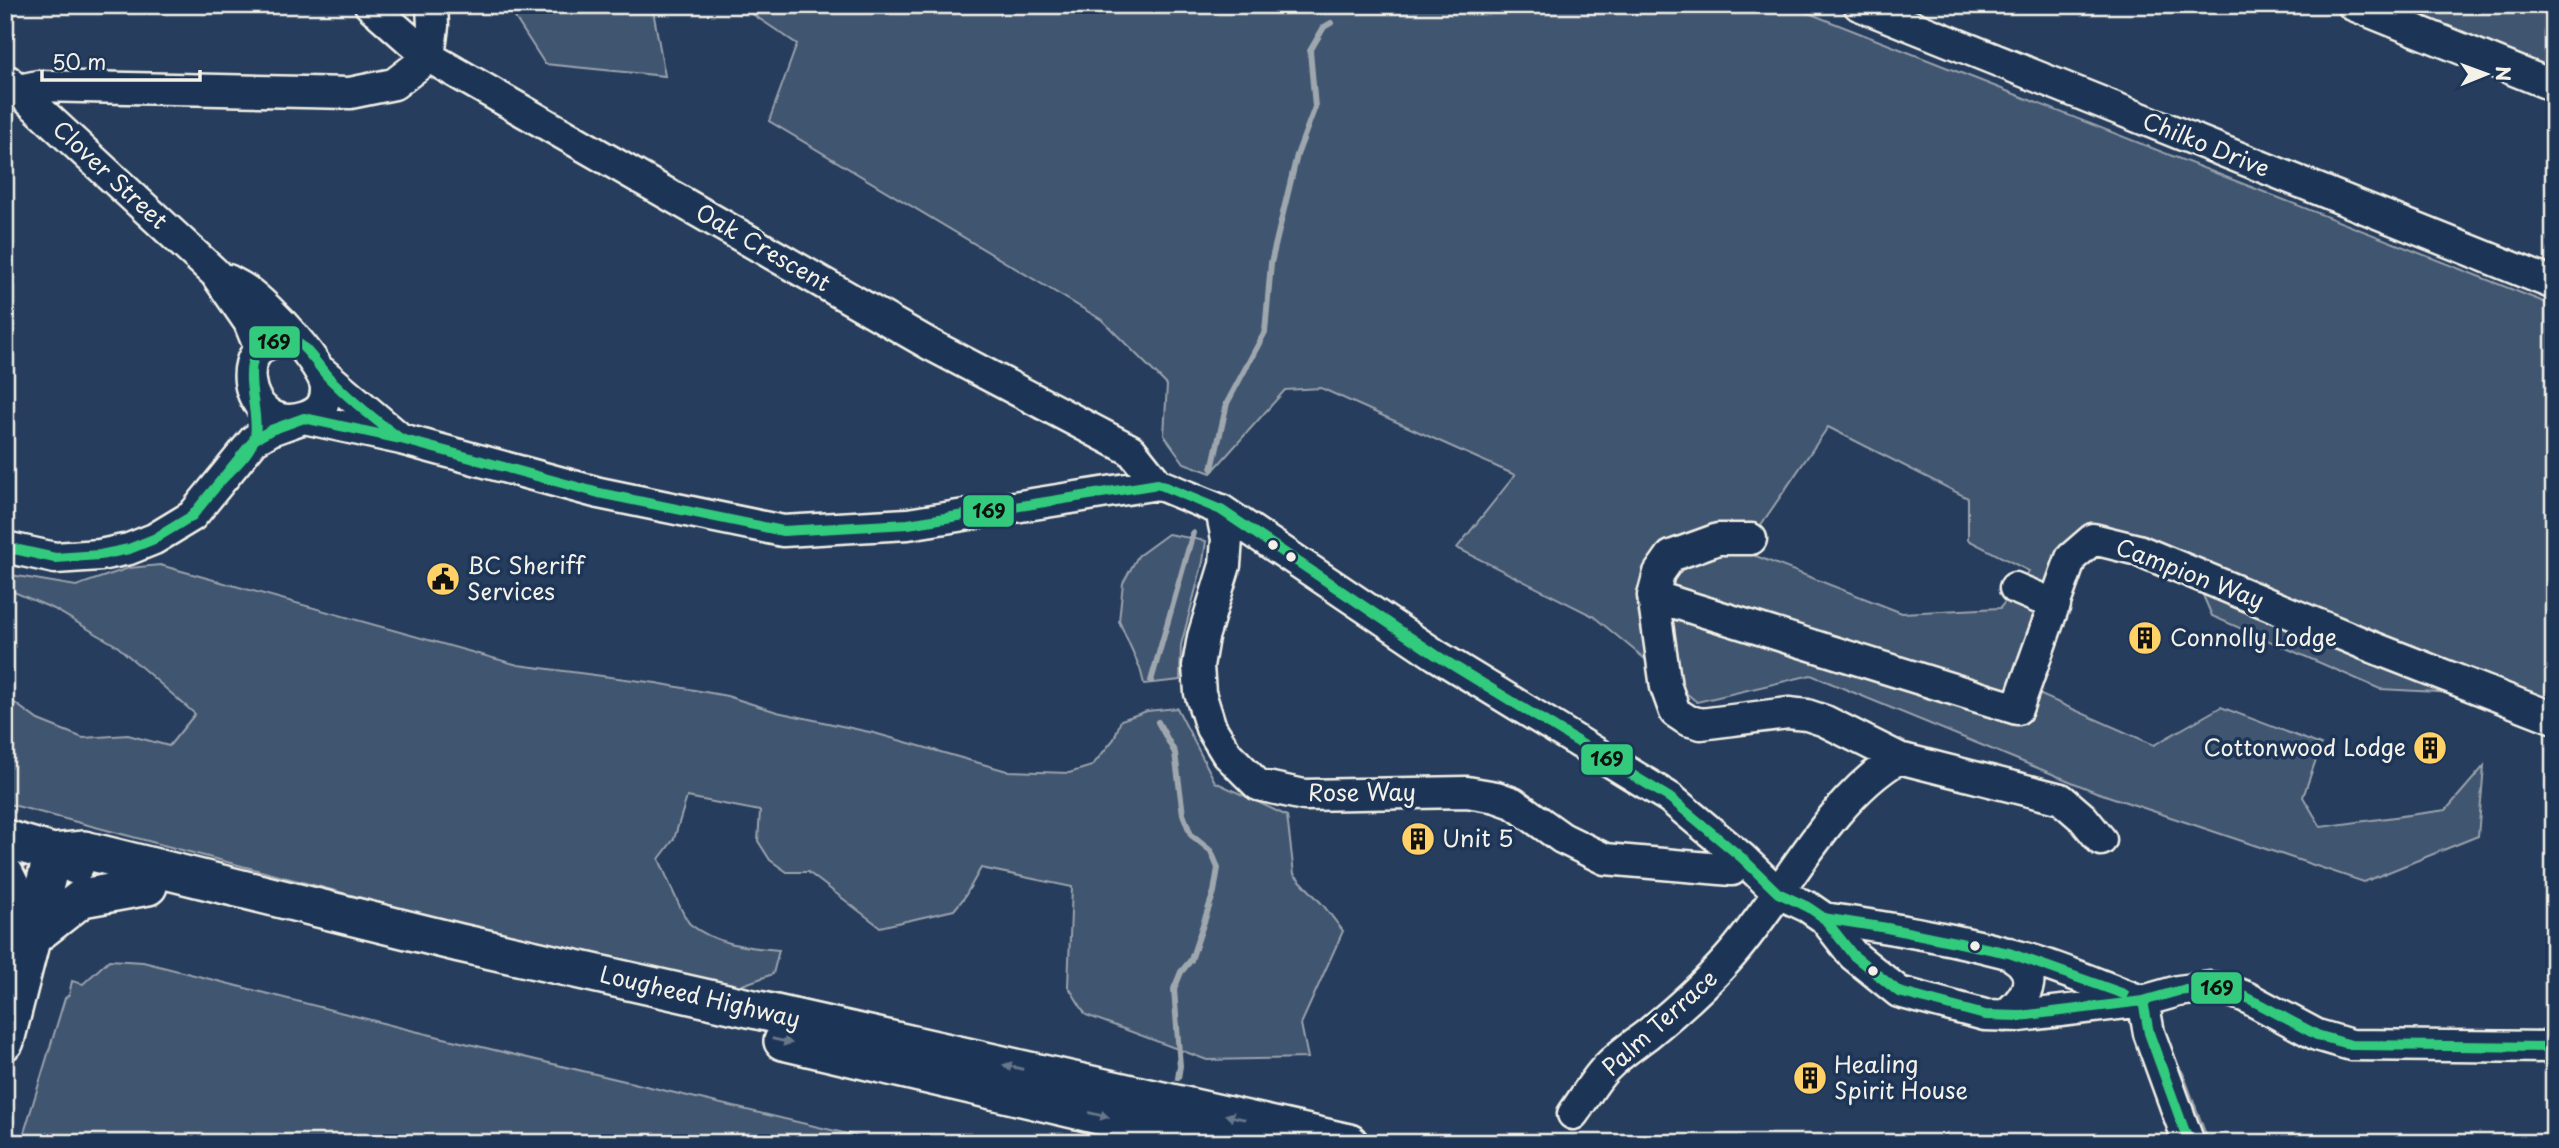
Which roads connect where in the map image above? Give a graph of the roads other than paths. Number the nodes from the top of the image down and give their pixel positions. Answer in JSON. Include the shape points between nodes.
{"nodes":[{"id":1,"x":370,"y":5,"type":"edge"},
{"id":2,"x":432,"y":5,"type":"edge"},
{"id":3,"x":1859,"y":5,"type":"edge"},
{"id":4,"x":2353,"y":5,"type":"edge"},
{"id":5,"x":429,"y":57,"type":"junction"},
{"id":6,"x":12,"y":85,"type":"edge"},
{"id":7,"x":2554,"y":86,"type":"edge"},
{"id":8,"x":215,"y":273,"type":"junction"},
{"id":9,"x":2554,"y":284,"type":"edge"},
{"id":10,"x":299,"y":344,"type":"junction"},
{"id":11,"x":260,"y":349,"type":"junction"},
{"id":12,"x":322,"y":372,"type":"junction"},
{"id":13,"x":255,"y":400,"type":"junction"},
{"id":14,"x":304,"y":418,"type":"junction"},
{"id":15,"x":401,"y":439,"type":"junction"},
{"id":16,"x":254,"y":440,"type":"junction"},
{"id":17,"x":1158,"y":484,"type":"junction"},
{"id":18,"x":1221,"y":510,"type":"junction"},
{"id":19,"x":1751,"y":539,"type":"dead end"},
{"id":20,"x":5,"y":547,"type":"edge"},
{"id":21,"x":2015,"y":588,"type":"dead end"},
{"id":22,"x":1653,"y":596,"type":"junction"},
{"id":23,"x":2055,"y":605,"type":"junction"},
{"id":24,"x":2554,"y":718,"type":"edge"},
{"id":25,"x":1899,"y":758,"type":"junction"},
{"id":26,"x":5,"y":839,"type":"edge"},
{"id":27,"x":2101,"y":840,"type":"dead end"},
{"id":28,"x":53,"y":853,"type":"junction"},
{"id":29,"x":1742,"y":858,"type":"junction"},
{"id":30,"x":5,"y":875,"type":"edge"},
{"id":31,"x":148,"y":886,"type":"junction"},
{"id":32,"x":1778,"y":893,"type":"junction"},
{"id":33,"x":1824,"y":918,"type":"junction"},
{"id":34,"x":1888,"y":928,"type":"junction"},
{"id":35,"x":31,"y":938,"type":"junction"},
{"id":36,"x":2009,"y":953,"type":"junction"},
{"id":37,"x":1874,"y":971,"type":"junction"},
{"id":38,"x":2143,"y":1001,"type":"junction"},
{"id":39,"x":2004,"y":1016,"type":"junction"},
{"id":40,"x":5,"y":1041,"type":"edge"},
{"id":41,"x":2554,"y":1047,"type":"edge"},
{"id":42,"x":1573,"y":1114,"type":"dead end"},
{"id":43,"x":1218,"y":1143,"type":"edge"},
{"id":44,"x":1349,"y":1143,"type":"edge"},
{"id":45,"x":2189,"y":1143,"type":"edge"}],
"edges":[{"from":1,"to":5,"type":"street","name":"Oak Crescent"},
{"from":2,"to":5,"type":"street"},
{"from":3,"to":9,"type":"street","name":"Chilko Drive"},
{"from":4,"to":7,"type":"street"},
{"from":5,"to":6,"type":"street","via":[[394,84],[350,93]]},
{"from":5,"to":17,"type":"street","name":"Oak Crescent","via":[[932,345],[1131,450]]},
{"from":6,"to":8,"type":"street","name":"Clover Street"},
{"from":8,"to":10,"type":"street","name":"Clover Street","via":[[247,291]]},
{"from":8,"to":11,"type":"street","name":"Clover Street","via":[[249,322]]},
{"from":10,"to":11,"type":"street","via":[[273,341]]},
{"from":10,"to":12,"type":"street"},
{"from":11,"to":13,"type":"street","via":[[249,374]]},
{"from":12,"to":14,"type":"street","via":[[325,400],[319,410]]},
{"from":12,"to":15,"type":"street"},
{"from":13,"to":14,"type":"street","via":[[276,416]]},
{"from":13,"to":16,"type":"street"},
{"from":14,"to":15,"type":"street"},
{"from":14,"to":16,"type":"street"},
{"from":15,"to":17,"type":"street","via":[[599,493],[783,531],[908,524]]},
{"from":16,"to":20,"type":"street","via":[[192,516],[154,539],[100,555],[55,558]]},
{"from":17,"to":18,"type":"street"},
{"from":18,"to":29,"type":"street","via":[[1436,655],[1670,798]]},
{"from":18,"to":29,"type":"street","name":"Rose Way","via":[[1227,539],[1225,565],[1201,647],[1200,693],[1211,728],[1227,754],[1258,785],[1304,795],[1467,792],[1513,803],[1562,838],[1605,859],[1732,870]]},
{"from":19,"to":22,"type":"street","via":[[1718,538],[1671,556],[1659,573]]},
{"from":21,"to":23,"type":"street"},
{"from":22,"to":23,"type":"street","name":"Campion Way","via":[[2017,709]]},
{"from":22,"to":25,"type":"street","via":[[1666,687],[1675,712],[1687,720],[1701,724],[1788,713],[1807,715]]},
{"from":23,"to":24,"type":"street","name":"Campion Way","via":[[2071,558],[2093,539],[2138,550]]},
{"from":25,"to":27,"type":"street","via":[[2060,799]]},
{"from":25,"to":32,"type":"street","name":"Palm Terrace","via":[[1877,771],[1851,799]]},
{"from":26,"to":28,"type":"main road","name":"Lougheed Highway"},
{"from":28,"to":31,"type":"main road","name":"Lougheed Highway","via":[[79,868]]},
{"from":28,"to":35,"type":"main road"},
{"from":44,"to":28,"type":"main road","name":"Lougheed Highway","one_way":true,"via":[[473,946],[92,852]]},
{"from":29,"to":32,"type":"street"},
{"from":30,"to":35,"type":"main road"},
{"from":31,"to":35,"type":"main road","via":[[82,898]]},
{"from":31,"to":43,"type":"main road","name":"Lougheed Highway","one_way":true,"via":[[456,965]]},
{"from":32,"to":33,"type":"street"},
{"from":32,"to":42,"type":"street","name":"Palm Terrace","via":[[1694,996],[1607,1067]]},
{"from":33,"to":34,"type":"street"},
{"from":33,"to":37,"type":"street","via":[[1853,955]]},
{"from":34,"to":36,"type":"street"},
{"from":34,"to":37,"type":"street","via":[[1871,933],[1868,948]]},
{"from":35,"to":40,"type":"main road"},
{"from":36,"to":38,"type":"street"},
{"from":36,"to":39,"type":"street","via":[[2023,965],[2027,989],[2019,1004]]},
{"from":37,"to":39,"type":"street","via":[[1899,992],[1955,1009]]},
{"from":38,"to":39,"type":"street"},
{"from":38,"to":41,"type":"street","via":[[2178,991],[2217,988],[2246,997],[2317,1035],[2351,1045]]},
{"from":38,"to":45,"type":"street","via":[[2148,1031]]}]}
